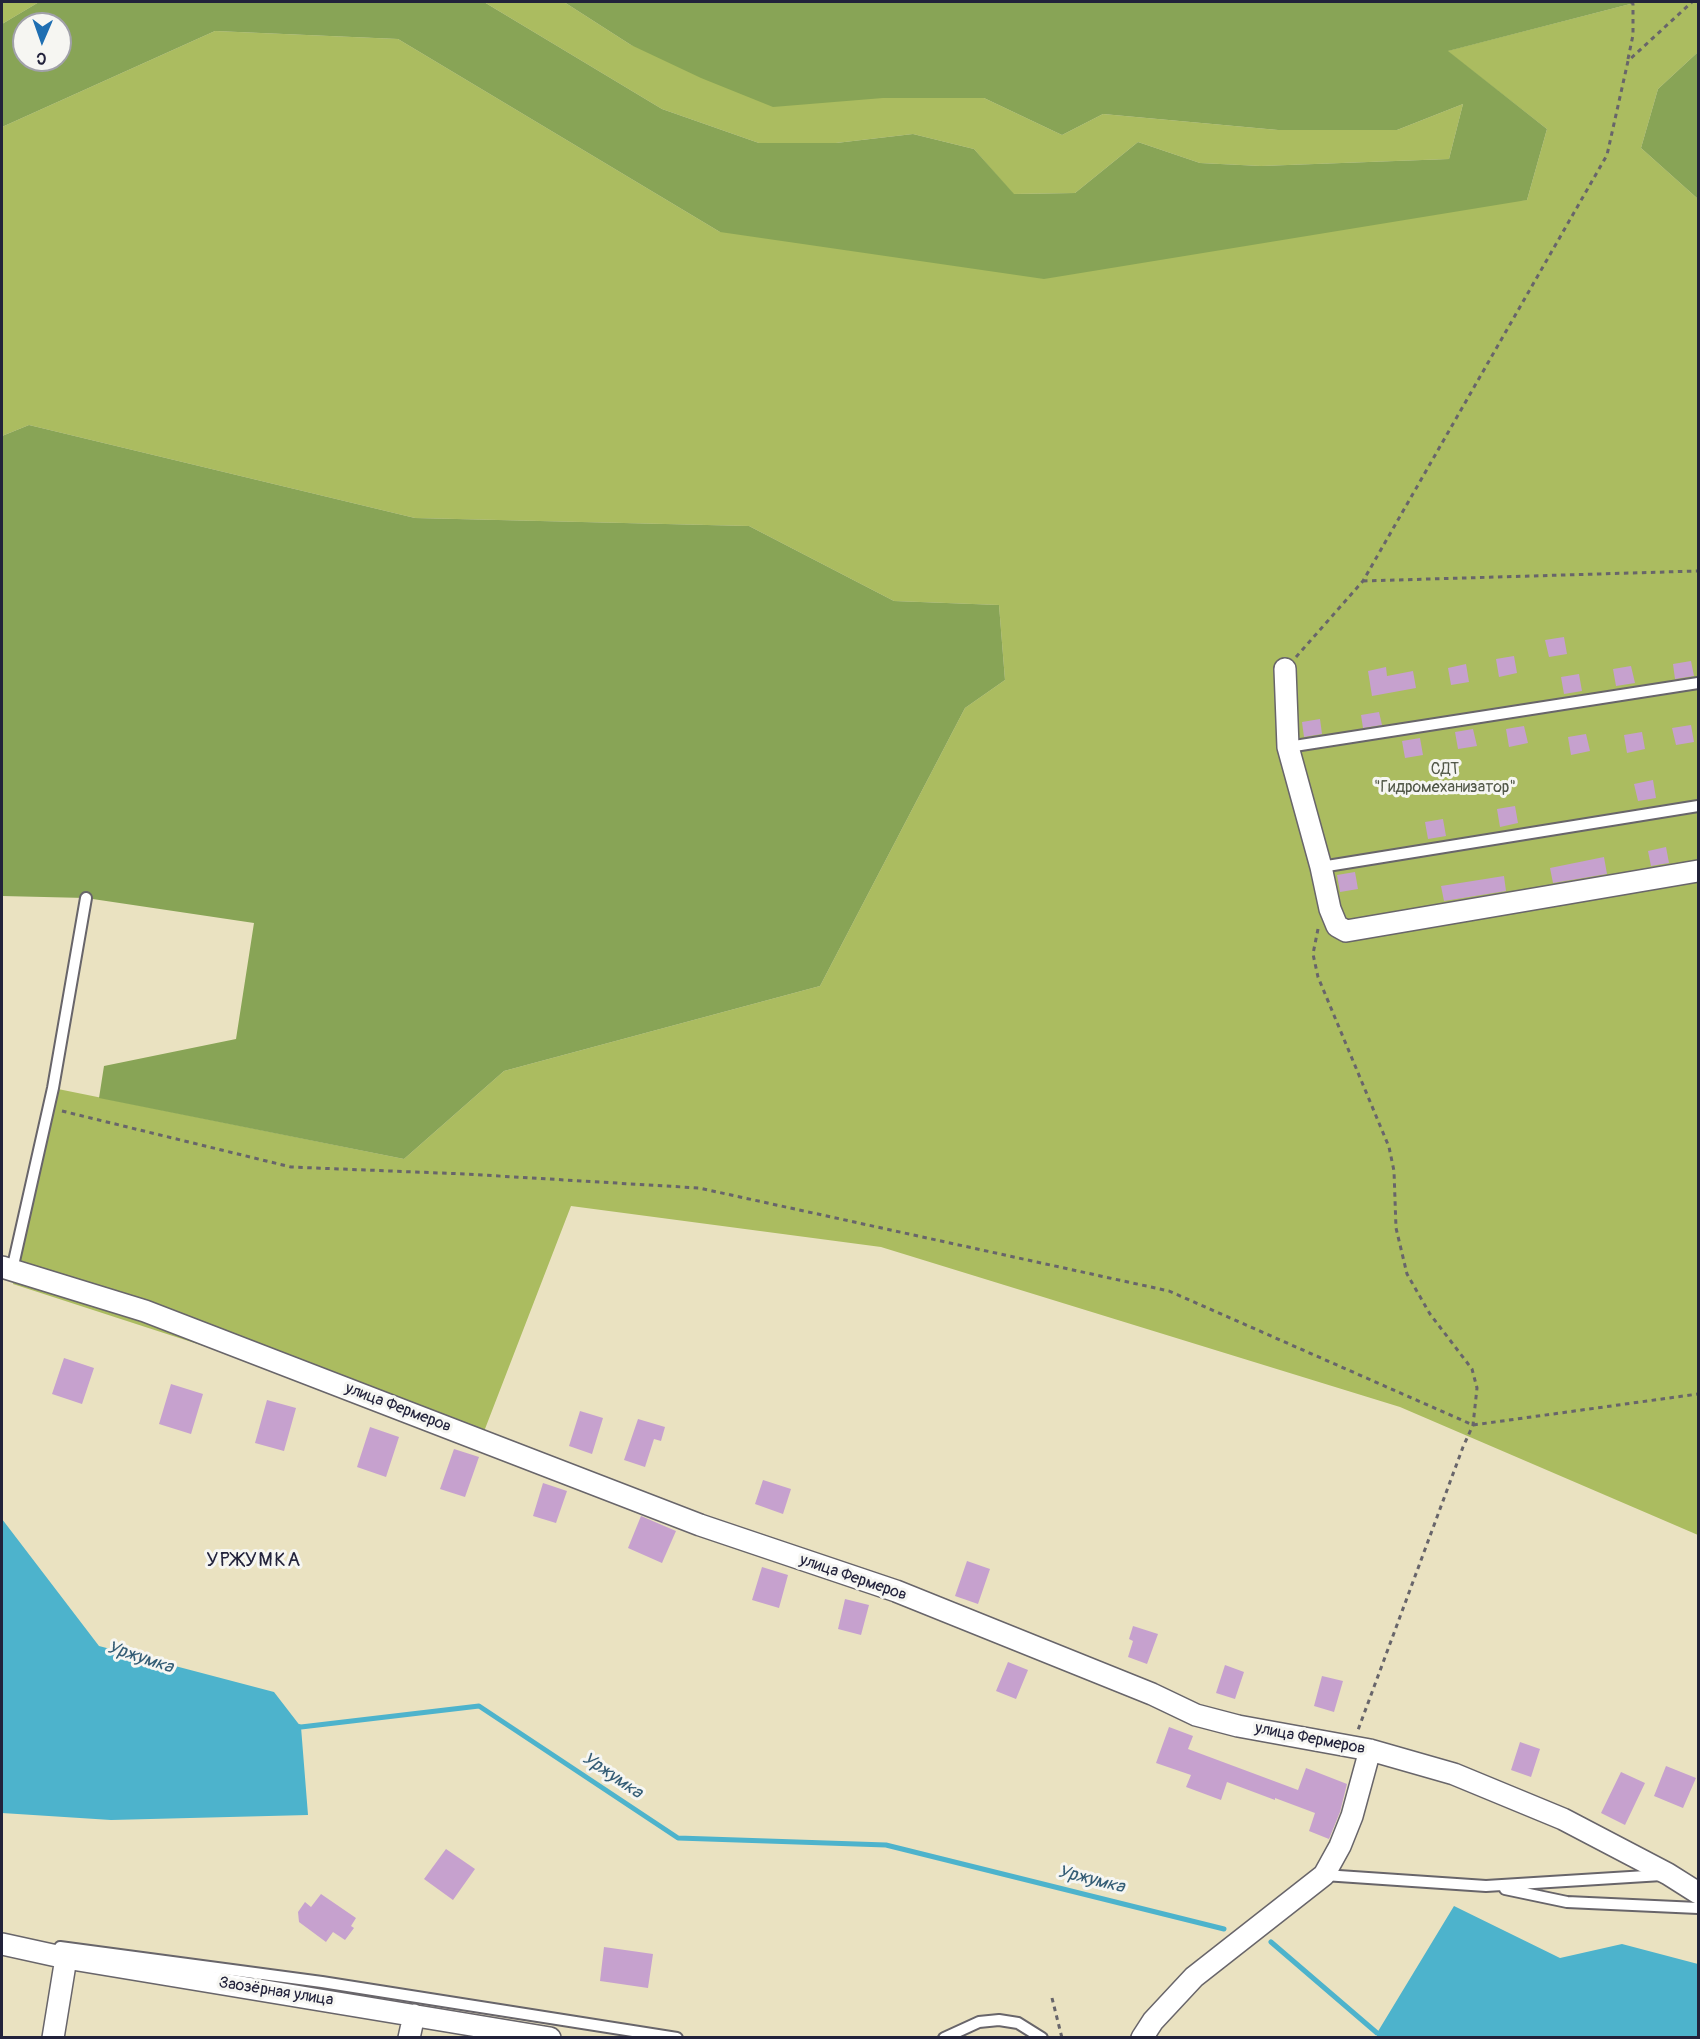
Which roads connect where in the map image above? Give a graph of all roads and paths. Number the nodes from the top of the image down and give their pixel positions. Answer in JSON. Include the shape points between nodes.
{"nodes":[{"id":1,"x":1631,"y":2,"type":"edge"},
{"id":2,"x":1692,"y":2,"type":"edge"},
{"id":3,"x":1628,"y":61,"type":"junction"},
{"id":4,"x":1698,"y":571,"type":"edge"},
{"id":5,"x":1363,"y":581,"type":"junction"},
{"id":6,"x":1285,"y":669,"type":"joint"},
{"id":7,"x":1698,"y":683,"type":"edge"},
{"id":8,"x":1288,"y":747,"type":"junction"},
{"id":9,"x":1698,"y":806,"type":"edge"},
{"id":10,"x":1322,"y":867,"type":"junction"},
{"id":11,"x":1698,"y":871,"type":"edge"},
{"id":12,"x":86,"y":898,"type":"dead end"},
{"id":13,"x":1330,"y":909,"type":"junction"},
{"id":14,"x":49,"y":1108,"type":"junction"},
{"id":15,"x":7,"y":1269,"type":"edge"},
{"id":16,"x":1698,"y":1394,"type":"edge"},
{"id":17,"x":1473,"y":1425,"type":"junction"},
{"id":18,"x":1361,"y":1748,"type":"junction"},
{"id":19,"x":1668,"y":1874,"type":"junction"},
{"id":20,"x":1324,"y":1875,"type":"junction"},
{"id":21,"x":1490,"y":1886,"type":"junction"},
{"id":22,"x":1698,"y":1893,"type":"edge"},
{"id":23,"x":1698,"y":1908,"type":"edge"},
{"id":24,"x":2,"y":1943,"type":"edge"},
{"id":25,"x":66,"y":1959,"type":"junction"},
{"id":26,"x":1052,"y":1998,"type":"dead end"},
{"id":27,"x":414,"y":2015,"type":"junction"},
{"id":28,"x":53,"y":2037,"type":"edge"},
{"id":29,"x":409,"y":2037,"type":"edge"},
{"id":30,"x":550,"y":2037,"type":"edge"},
{"id":31,"x":677,"y":2037,"type":"edge"},
{"id":32,"x":944,"y":2037,"type":"edge"},
{"id":33,"x":1042,"y":2037,"type":"edge"},
{"id":34,"x":1062,"y":2037,"type":"edge"},
{"id":35,"x":1142,"y":2037,"type":"edge"}],
"edges":[{"from":1,"to":3,"type":"path","via":[[1633,34]]},
{"from":2,"to":3,"type":"path"},
{"from":3,"to":5,"type":"path","via":[[1607,155]]},
{"from":4,"to":5,"type":"path"},
{"from":5,"to":6,"type":"path"},
{"from":6,"to":8,"type":"street"},
{"from":7,"to":8,"type":"lane"},
{"from":8,"to":10,"type":"street"},
{"from":9,"to":10,"type":"lane"},
{"from":10,"to":13,"type":"street"},
{"from":11,"to":13,"type":"street","via":[[1346,931],[1336,926]]},
{"from":12,"to":14,"type":"lane"},
{"from":13,"to":17,"type":"path","via":[[1317,932],[1313,954],[1318,977],[1389,1147],[1396,1228],[1407,1274],[1430,1314],[1472,1369],[1477,1388]]},
{"from":14,"to":15,"type":"lane"},
{"from":14,"to":17,"type":"path","via":[[291,1167],[699,1188],[1169,1291]]},
{"from":15,"to":18,"type":"street","name":"улица Фермеров","via":[[145,1311],[700,1525],[896,1592],[1196,1715]]},
{"from":16,"to":17,"type":"path"},
{"from":17,"to":18,"type":"path"},
{"from":18,"to":19,"type":"street","name":"улица Фермеров","via":[[1454,1774],[1563,1819]]},
{"from":18,"to":20,"type":"street","via":[[1352,1816]]},
{"from":19,"to":21,"type":"lane"},
{"from":19,"to":22,"type":"street","name":"улица Фермеров"},
{"from":20,"to":21,"type":"lane"},
{"from":20,"to":35,"type":"street","via":[[1194,1977]]},
{"from":21,"to":23,"type":"lane","via":[[1567,1902]]},
{"from":24,"to":25,"type":"street","name":"Заозёрная улица"},
{"from":24,"to":31,"type":"lane","via":[[28,1942]]},
{"from":25,"to":27,"type":"street","name":"Заозёрная улица"},
{"from":25,"to":28,"type":"street"},
{"from":26,"to":34,"type":"path"},
{"from":27,"to":29,"type":"street"},
{"from":27,"to":30,"type":"street","name":"Заозёрная улица"},
{"from":32,"to":33,"type":"lane","via":[[979,2022],[999,2020],[1018,2023]]}]}
